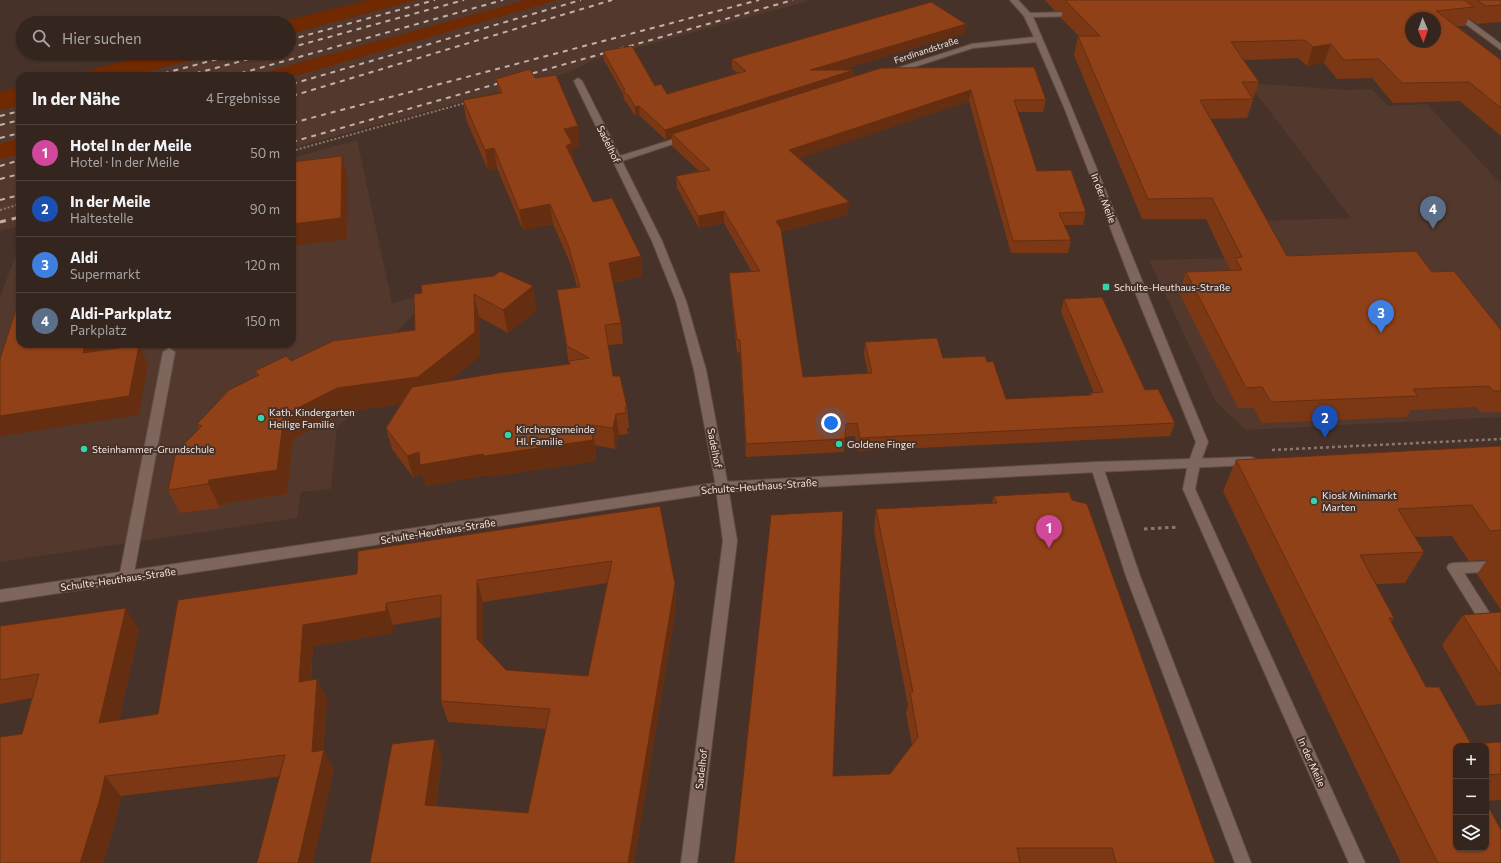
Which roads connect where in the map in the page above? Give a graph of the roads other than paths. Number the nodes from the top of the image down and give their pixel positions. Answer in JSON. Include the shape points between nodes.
{"nodes":[{"id":1,"x":1014,"y":0,"type":"edge"},
{"id":2,"x":1437,"y":0,"type":"edge"},
{"id":3,"x":1090,"y":14,"type":"edge"},
{"id":4,"x":1028,"y":15,"type":"junction"},
{"id":5,"x":1039,"y":39,"type":"junction"},
{"id":6,"x":1501,"y":48,"type":"edge"},
{"id":7,"x":880,"y":75,"type":"edge"},
{"id":8,"x":578,"y":81,"type":"dead end"},
{"id":9,"x":698,"y":134,"type":"edge"},
{"id":10,"x":616,"y":160,"type":"junction"},
{"id":11,"x":169,"y":352,"type":"dead end"},
{"id":12,"x":1260,"y":461,"type":"edge"},
{"id":13,"x":1194,"y":464,"type":"junction"},
{"id":14,"x":1097,"y":467,"type":"junction"},
{"id":15,"x":722,"y":487,"type":"junction"},
{"id":16,"x":1501,"y":566,"type":"edge"},
{"id":17,"x":126,"y":578,"type":"junction"},
{"id":18,"x":0,"y":596,"type":"edge"},
{"id":19,"x":1501,"y":643,"type":"edge"},
{"id":20,"x":689,"y":863,"type":"edge"},
{"id":21,"x":1243,"y":863,"type":"edge"},
{"id":22,"x":1358,"y":863,"type":"edge"}],
"edges":[{"from":1,"to":4,"type":"street","name":"In der Meile"},
{"from":2,"to":6,"type":"street"},
{"from":3,"to":4,"type":"street"},
{"from":4,"to":5,"type":"street","name":"In der Meile"},
{"from":5,"to":7,"type":"street","name":"Ferdinandstraße","via":[[972,46]]},
{"from":5,"to":13,"type":"street","name":"In der Meile","via":[[1202,442]]},
{"from":8,"to":10,"type":"street","name":"Sadelhof"},
{"from":9,"to":10,"type":"street"},
{"from":10,"to":15,"type":"street","name":"Sadelhof","via":[[657,241],[681,301],[700,370]]},
{"from":11,"to":17,"type":"street"},
{"from":12,"to":13,"type":"street","name":"Schulte-Heuthaus-Straße"},
{"from":13,"to":14,"type":"street","name":"Schulte-Heuthaus-Straße"},
{"from":13,"to":22,"type":"street","name":"In der Meile","via":[[1189,489]]},
{"from":14,"to":15,"type":"street","name":"Schulte-Heuthaus-Straße"},
{"from":14,"to":21,"type":"street","via":[[1133,576]]},
{"from":15,"to":17,"type":"street","name":"Schulte-Heuthaus-Straße"},
{"from":15,"to":20,"type":"street","name":"Sadelhof","via":[[730,541]]},
{"from":16,"to":19,"type":"street","via":[[1454,568]]},
{"from":17,"to":18,"type":"street","name":"Schulte-Heuthaus-Straße"}]}
